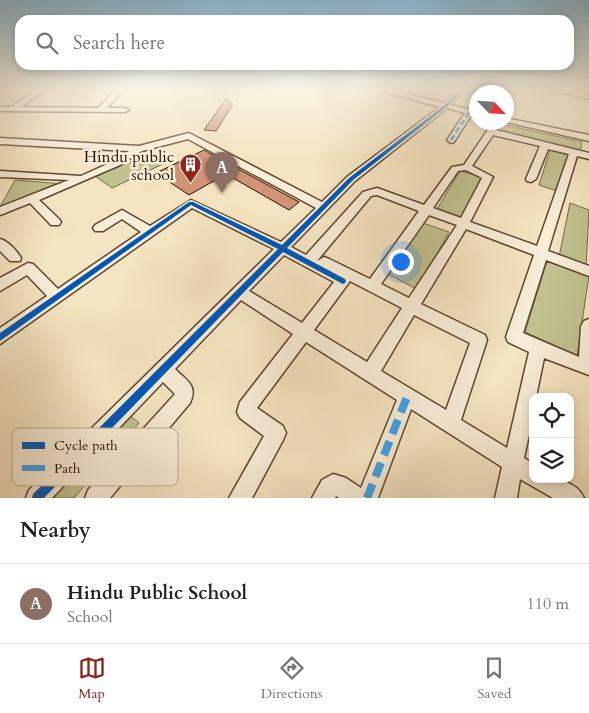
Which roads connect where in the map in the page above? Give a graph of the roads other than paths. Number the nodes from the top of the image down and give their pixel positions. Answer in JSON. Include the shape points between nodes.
{"nodes":[{"id":1,"x":436,"y":113,"type":"edge"},
{"id":2,"x":469,"y":117,"type":"edge"},
{"id":3,"x":514,"y":122,"type":"edge"},
{"id":4,"x":493,"y":130,"type":"edge"},
{"id":5,"x":504,"y":130,"type":"edge"},
{"id":6,"x":589,"y":138,"type":"edge"},
{"id":7,"x":451,"y":140,"type":"dead end"},
{"id":8,"x":2,"y":142,"type":"edge"},
{"id":9,"x":546,"y":145,"type":"junction"},
{"id":10,"x":138,"y":149,"type":"junction"},
{"id":11,"x":574,"y":152,"type":"junction"},
{"id":12,"x":589,"y":156,"type":"edge"},
{"id":13,"x":467,"y":167,"type":"junction"},
{"id":14,"x":0,"y":174,"type":"edge"},
{"id":15,"x":84,"y":178,"type":"junction"},
{"id":16,"x":531,"y":179,"type":"dead end"},
{"id":17,"x":32,"y":199,"type":"junction"},
{"id":18,"x":323,"y":207,"type":"junction"},
{"id":19,"x":425,"y":208,"type":"junction"},
{"id":20,"x":0,"y":211,"type":"edge"},
{"id":21,"x":55,"y":222,"type":"dead end"},
{"id":22,"x":464,"y":222,"type":"junction"},
{"id":23,"x":99,"y":228,"type":"dead end"},
{"id":24,"x":150,"y":232,"type":"junction"},
{"id":25,"x":0,"y":243,"type":"edge"},
{"id":26,"x":282,"y":248,"type":"junction"},
{"id":27,"x":540,"y":252,"type":"junction"},
{"id":28,"x":15,"y":258,"type":"dead end"},
{"id":29,"x":311,"y":259,"type":"junction"},
{"id":30,"x":589,"y":271,"type":"edge"},
{"id":31,"x":346,"y":277,"type":"junction"},
{"id":32,"x":0,"y":285,"type":"edge"},
{"id":33,"x":372,"y":286,"type":"junction"},
{"id":34,"x":238,"y":292,"type":"junction"},
{"id":35,"x":56,"y":296,"type":"junction"},
{"id":36,"x":411,"y":306,"type":"junction"},
{"id":37,"x":589,"y":326,"type":"edge"},
{"id":38,"x":304,"y":333,"type":"junction"},
{"id":39,"x":0,"y":337,"type":"edge"},
{"id":40,"x":538,"y":348,"type":"junction"},
{"id":41,"x":163,"y":370,"type":"junction"},
{"id":42,"x":369,"y":374,"type":"junction"},
{"id":43,"x":407,"y":397,"type":"junction"},
{"id":44,"x":450,"y":424,"type":"junction"},
{"id":45,"x":106,"y":428,"type":"edge"},
{"id":46,"x":157,"y":428,"type":"edge"},
{"id":47,"x":512,"y":463,"type":"junction"},
{"id":48,"x":529,"y":473,"type":"edge"},
{"id":49,"x":547,"y":483,"type":"edge"},
{"id":50,"x":49,"y":486,"type":"edge"},
{"id":51,"x":106,"y":486,"type":"edge"},
{"id":52,"x":37,"y":498,"type":"edge"},
{"id":53,"x":96,"y":498,"type":"edge"},
{"id":54,"x":240,"y":498,"type":"edge"},
{"id":55,"x":323,"y":498,"type":"edge"},
{"id":56,"x":357,"y":498,"type":"edge"},
{"id":57,"x":367,"y":498,"type":"edge"},
{"id":58,"x":506,"y":498,"type":"edge"},
{"id":59,"x":573,"y":498,"type":"edge"}],
"edges":[{"from":1,"to":18,"type":"street","via":[[351,179]]},
{"from":2,"to":7,"type":"street"},
{"from":3,"to":6,"type":"street"},
{"from":4,"to":13,"type":"street"},
{"from":5,"to":9,"type":"street"},
{"from":8,"to":10,"type":"street"},
{"from":9,"to":11,"type":"street"},
{"from":9,"to":16,"type":"street"},
{"from":10,"to":15,"type":"street"},
{"from":10,"to":18,"type":"street","via":[[190,136]]},
{"from":11,"to":12,"type":"street"},
{"from":11,"to":27,"type":"street"},
{"from":13,"to":19,"type":"street","via":[[455,170]]},
{"from":13,"to":22,"type":"street","via":[[488,177]]},
{"from":14,"to":15,"type":"street"},
{"from":15,"to":17,"type":"street"},
{"from":17,"to":20,"type":"street"},
{"from":17,"to":21,"type":"street"},
{"from":18,"to":26,"type":"street"},
{"from":19,"to":22,"type":"street"},
{"from":19,"to":29,"type":"street","via":[[372,191]]},
{"from":19,"to":33,"type":"street"},
{"from":22,"to":27,"type":"street"},
{"from":22,"to":36,"type":"street"},
{"from":23,"to":24,"type":"street","via":[[122,214]]},
{"from":24,"to":26,"type":"street","via":[[191,204]]},
{"from":24,"to":35,"type":"street"},
{"from":25,"to":28,"type":"street"},
{"from":26,"to":29,"type":"street"},
{"from":26,"to":34,"type":"street"},
{"from":27,"to":30,"type":"street"},
{"from":27,"to":40,"type":"street","via":[[514,337]]},
{"from":29,"to":31,"type":"street"},
{"from":31,"to":33,"type":"street"},
{"from":31,"to":38,"type":"street"},
{"from":32,"to":35,"type":"street","via":[[28,268]]},
{"from":33,"to":36,"type":"street"},
{"from":34,"to":38,"type":"street"},
{"from":34,"to":41,"type":"street"},
{"from":35,"to":39,"type":"street"},
{"from":36,"to":42,"type":"street"},
{"from":36,"to":44,"type":"street","via":[[479,340]]},
{"from":37,"to":40,"type":"street","via":[[587,368]]},
{"from":38,"to":42,"type":"street"},
{"from":38,"to":54,"type":"street","via":[[246,408],[246,412],[276,433]]},
{"from":40,"to":47,"type":"street"},
{"from":41,"to":45,"type":"street"},
{"from":41,"to":46,"type":"street","via":[[185,391],[184,397]]},
{"from":42,"to":43,"type":"street"},
{"from":43,"to":44,"type":"street"},
{"from":43,"to":57,"type":"street"},
{"from":44,"to":47,"type":"street"},
{"from":47,"to":48,"type":"street"},
{"from":47,"to":58,"type":"street"},
{"from":49,"to":59,"type":"street"},
{"from":50,"to":52,"type":"street"},
{"from":51,"to":53,"type":"street"},
{"from":55,"to":56,"type":"street","via":[[333,484]]}]}
